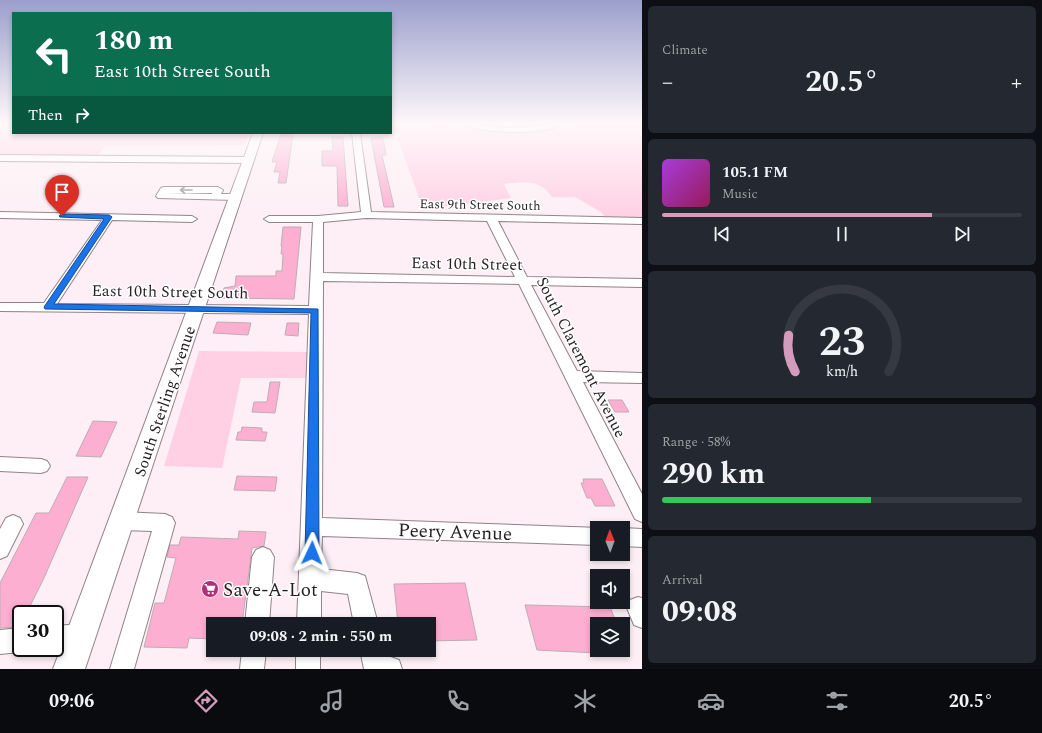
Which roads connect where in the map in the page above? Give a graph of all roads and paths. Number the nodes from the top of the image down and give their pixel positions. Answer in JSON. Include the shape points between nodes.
{"nodes":[{"id":1,"x":251,"y":155,"type":"edge"},
{"id":2,"x":359,"y":155,"type":"edge"},
{"id":3,"x":0,"y":158,"type":"edge"},
{"id":4,"x":249,"y":160,"type":"junction"},
{"id":5,"x":216,"y":196,"type":"junction"},
{"id":6,"x":236,"y":197,"type":"junction"},
{"id":7,"x":0,"y":215,"type":"edge"},
{"id":8,"x":366,"y":215,"type":"junction"},
{"id":9,"x":109,"y":217,"type":"junction"},
{"id":10,"x":318,"y":218,"type":"junction"},
{"id":11,"x":491,"y":218,"type":"junction"},
{"id":12,"x":192,"y":219,"type":"dead end"},
{"id":13,"x":269,"y":219,"type":"dead end"},
{"id":14,"x":642,"y":221,"type":"edge"},
{"id":15,"x":316,"y":277,"type":"junction"},
{"id":16,"x":523,"y":281,"type":"junction"},
{"id":17,"x":642,"y":283,"type":"edge"},
{"id":18,"x":0,"y":307,"type":"edge"},
{"id":19,"x":48,"y":307,"type":"junction"},
{"id":20,"x":196,"y":309,"type":"junction"},
{"id":21,"x":315,"y":310,"type":"junction"},
{"id":22,"x":572,"y":376,"type":"junction"},
{"id":23,"x":642,"y":378,"type":"edge"},
{"id":24,"x":0,"y":464,"type":"edge"},
{"id":25,"x":41,"y":466,"type":"dead end"},
{"id":26,"x":642,"y":513,"type":"edge"},
{"id":27,"x":122,"y":521,"type":"junction"},
{"id":28,"x":13,"y":524,"type":"dead end"},
{"id":29,"x":313,"y":527,"type":"junction"},
{"id":30,"x":590,"y":536,"type":"edge"},
{"id":31,"x":630,"y":537,"type":"edge"},
{"id":32,"x":642,"y":538,"type":"edge"},
{"id":33,"x":0,"y":549,"type":"edge"},
{"id":34,"x":263,"y":557,"type":"dead end"},
{"id":35,"x":311,"y":578,"type":"junction"},
{"id":36,"x":257,"y":617,"type":"edge"},
{"id":37,"x":309,"y":617,"type":"edge"},
{"id":38,"x":364,"y":617,"type":"edge"},
{"id":39,"x":68,"y":637,"type":"edge"},
{"id":40,"x":12,"y":641,"type":"edge"},
{"id":41,"x":0,"y":642,"type":"edge"},
{"id":42,"x":253,"y":657,"type":"edge"},
{"id":43,"x":308,"y":657,"type":"edge"},
{"id":44,"x":373,"y":657,"type":"edge"},
{"id":45,"x":70,"y":669,"type":"edge"},
{"id":46,"x":122,"y":669,"type":"edge"},
{"id":47,"x":252,"y":669,"type":"edge"},
{"id":48,"x":308,"y":669,"type":"edge"},
{"id":49,"x":390,"y":669,"type":"edge"}],
"edges":[{"from":1,"to":4,"type":"main road","name":"South Sterling Avenue"},
{"from":2,"to":8,"type":"street"},
{"from":3,"to":4,"type":"street"},
{"from":4,"to":6,"type":"main road","name":"South Sterling Avenue"},
{"from":5,"to":5,"type":"street","one_way":true,"via":[[218,190],[164,190],[161,196]]},
{"from":5,"to":6,"type":"street"},
{"from":6,"to":20,"type":"main road","name":"South Sterling Avenue"},
{"from":7,"to":9,"type":"street"},
{"from":8,"to":10,"type":"street","name":"East 9th Street South"},
{"from":8,"to":11,"type":"street","name":"East 9th Street South"},
{"from":9,"to":12,"type":"street"},
{"from":9,"to":19,"type":"street"},
{"from":10,"to":13,"type":"street","name":"East 9th Street South"},
{"from":10,"to":15,"type":"street"},
{"from":11,"to":14,"type":"street","name":"East 9th Street South"},
{"from":11,"to":16,"type":"street","name":"South Claremont Avenue"},
{"from":15,"to":16,"type":"street","name":"East 10th Street"},
{"from":15,"to":21,"type":"street"},
{"from":16,"to":17,"type":"street","name":"East 10th Street"},
{"from":16,"to":22,"type":"street","name":"South Claremont Avenue"},
{"from":18,"to":19,"type":"street","name":"East 10th Street South"},
{"from":19,"to":20,"type":"street","name":"East 10th Street South"},
{"from":20,"to":21,"type":"street","name":"East 10th Street South"},
{"from":20,"to":27,"type":"main road","name":"South Sterling Avenue"},
{"from":21,"to":29,"type":"street"},
{"from":22,"to":23,"type":"street"},
{"from":22,"to":26,"type":"street","name":"South Claremont Avenue"},
{"from":24,"to":25,"type":"street"},
{"from":27,"to":39,"type":"main road","name":"South Sterling Avenue"},
{"from":27,"to":46,"type":"street","via":[[165,523]]},
{"from":28,"to":33,"type":"street"},
{"from":29,"to":30,"type":"street","name":"Peery Avenue"},
{"from":29,"to":35,"type":"street"},
{"from":31,"to":32,"type":"street"},
{"from":34,"to":36,"type":"street"},
{"from":35,"to":37,"type":"street"},
{"from":35,"to":38,"type":"street","via":[[357,584]]},
{"from":39,"to":45,"type":"main road","name":"South Sterling Avenue"},
{"from":40,"to":41,"type":"street"},
{"from":42,"to":47,"type":"street"},
{"from":43,"to":48,"type":"street"},
{"from":44,"to":49,"type":"street","via":[[374,663]]}]}
